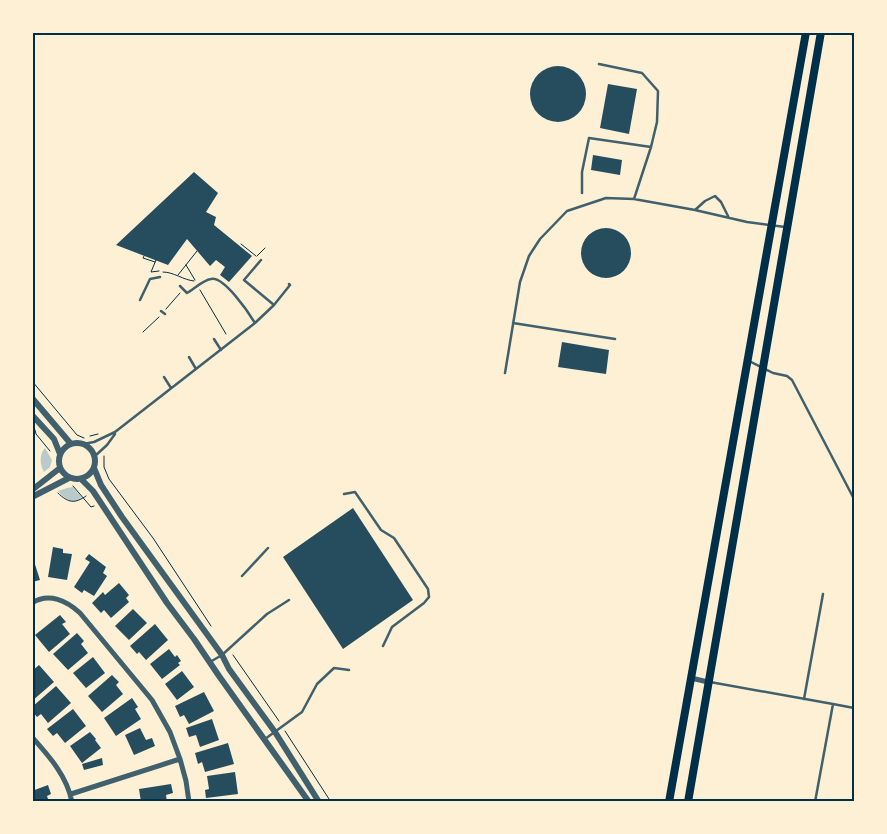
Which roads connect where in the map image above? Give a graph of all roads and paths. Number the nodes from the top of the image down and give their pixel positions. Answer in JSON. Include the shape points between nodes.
{"nodes":[{"id":1,"x":806,"y":32,"type":"edge"},
{"id":2,"x":821,"y":32,"type":"edge"},
{"id":3,"x":851,"y":32,"type":"edge"},
{"id":4,"x":854,"y":37,"type":"edge"},
{"id":5,"x":599,"y":64,"type":"dead end"},
{"id":6,"x":651,"y":147,"type":"junction"},
{"id":7,"x":582,"y":194,"type":"dead end"},
{"id":8,"x":634,"y":199,"type":"junction"},
{"id":9,"x":695,"y":210,"type":"junction"},
{"id":10,"x":730,"y":218,"type":"junction"},
{"id":11,"x":772,"y":226,"type":"junction"},
{"id":12,"x":787,"y":227,"type":"junction"},
{"id":13,"x":241,"y":244,"type":"dead end"},
{"id":14,"x":197,"y":251,"type":"dead end"},
{"id":15,"x":144,"y":256,"type":"dead end"},
{"id":16,"x":256,"y":256,"type":"dead end"},
{"id":17,"x":261,"y":260,"type":"dead end"},
{"id":18,"x":186,"y":265,"type":"junction"},
{"id":19,"x":178,"y":275,"type":"junction"},
{"id":20,"x":160,"y":277,"type":"dead end"},
{"id":21,"x":190,"y":280,"type":"junction"},
{"id":22,"x":289,"y":284,"type":"dead end"},
{"id":23,"x":180,"y":286,"type":"dead end"},
{"id":24,"x":186,"y":286,"type":"dead end"},
{"id":25,"x":200,"y":289,"type":"dead end"},
{"id":26,"x":180,"y":293,"type":"dead end"},
{"id":27,"x":140,"y":300,"type":"dead end"},
{"id":28,"x":274,"y":305,"type":"junction"},
{"id":29,"x":166,"y":309,"type":"dead end"},
{"id":30,"x":161,"y":311,"type":"dead end"},
{"id":31,"x":165,"y":314,"type":"dead end"},
{"id":32,"x":159,"y":317,"type":"dead end"},
{"id":33,"x":255,"y":323,"type":"junction"},
{"id":34,"x":513,"y":323,"type":"junction"},
{"id":35,"x":143,"y":332,"type":"dead end"},
{"id":36,"x":226,"y":334,"type":"dead end"},
{"id":37,"x":615,"y":339,"type":"dead end"},
{"id":38,"x":214,"y":340,"type":"dead end"},
{"id":39,"x":221,"y":350,"type":"junction"},
{"id":40,"x":190,"y":357,"type":"dead end"},
{"id":41,"x":748,"y":361,"type":"junction"},
{"id":42,"x":762,"y":366,"type":"junction"},
{"id":43,"x":196,"y":369,"type":"junction"},
{"id":44,"x":505,"y":373,"type":"dead end"},
{"id":45,"x":164,"y":377,"type":"dead end"},
{"id":46,"x":32,"y":381,"type":"edge"},
{"id":47,"x":172,"y":389,"type":"junction"},
{"id":48,"x":32,"y":398,"type":"edge"},
{"id":49,"x":32,"y":415,"type":"edge"},
{"id":50,"x":115,"y":432,"type":"junction"},
{"id":51,"x":98,"y":433,"type":"dead end"},
{"id":52,"x":36,"y":434,"type":"dead end"},
{"id":53,"x":72,"y":444,"type":"junction"},
{"id":54,"x":83,"y":444,"type":"junction"},
{"id":55,"x":52,"y":454,"type":"dead end"},
{"id":56,"x":60,"y":454,"type":"junction"},
{"id":57,"x":105,"y":454,"type":"dead end"},
{"id":58,"x":95,"y":456,"type":"junction"},
{"id":59,"x":60,"y":468,"type":"junction"},
{"id":60,"x":94,"y":468,"type":"junction"},
{"id":61,"x":80,"y":479,"type":"junction"},
{"id":62,"x":69,"y":481,"type":"junction"},
{"id":63,"x":60,"y":489,"type":"dead end"},
{"id":64,"x":32,"y":490,"type":"edge"},
{"id":65,"x":344,"y":494,"type":"dead end"},
{"id":66,"x":32,"y":498,"type":"edge"},
{"id":67,"x":84,"y":498,"type":"junction"},
{"id":68,"x":854,"y":499,"type":"edge"},
{"id":69,"x":91,"y":507,"type":"dead end"},
{"id":70,"x":268,"y":548,"type":"dead end"},
{"id":71,"x":242,"y":576,"type":"dead end"},
{"id":72,"x":823,"y":594,"type":"dead end"},
{"id":73,"x":289,"y":600,"type":"dead end"},
{"id":74,"x":32,"y":603,"type":"edge"},
{"id":75,"x":215,"y":633,"type":"dead end"},
{"id":76,"x":383,"y":646,"type":"dead end"},
{"id":77,"x":228,"y":649,"type":"junction"},
{"id":78,"x":222,"y":655,"type":"junction"},
{"id":79,"x":210,"y":662,"type":"junction"},
{"id":80,"x":349,"y":670,"type":"dead end"},
{"id":81,"x":691,"y":678,"type":"junction"},
{"id":82,"x":708,"y":682,"type":"junction"},
{"id":83,"x":804,"y":698,"type":"junction"},
{"id":84,"x":833,"y":704,"type":"junction"},
{"id":85,"x":854,"y":708,"type":"edge"},
{"id":86,"x":282,"y":727,"type":"junction"},
{"id":87,"x":275,"y":732,"type":"junction"},
{"id":88,"x":32,"y":737,"type":"edge"},
{"id":89,"x":264,"y":739,"type":"junction"},
{"id":90,"x":180,"y":759,"type":"junction"},
{"id":91,"x":71,"y":794,"type":"junction"},
{"id":92,"x":72,"y":802,"type":"edge"},
{"id":93,"x":189,"y":802,"type":"edge"},
{"id":94,"x":309,"y":802,"type":"edge"},
{"id":95,"x":319,"y":802,"type":"edge"},
{"id":96,"x":331,"y":802,"type":"edge"},
{"id":97,"x":668,"y":802,"type":"edge"},
{"id":98,"x":688,"y":802,"type":"edge"},
{"id":99,"x":815,"y":802,"type":"edge"}],
"edges":[{"from":1,"to":11,"type":"main road"},
{"from":2,"to":12,"type":"main road"},
{"from":3,"to":4,"type":"lane"},
{"from":5,"to":6,"type":"lane","via":[[642,73],[658,91],[657,122]]},
{"from":6,"to":7,"type":"lane","via":[[589,138],[582,172]]},
{"from":6,"to":8,"type":"lane"},
{"from":8,"to":9,"type":"lane"},
{"from":8,"to":34,"type":"lane","via":[[606,198],[567,211],[540,239],[529,256],[520,282]]},
{"from":9,"to":10,"type":"lane"},
{"from":9,"to":10,"type":"lane","via":[[715,196]]},
{"from":10,"to":11,"type":"lane"},
{"from":11,"to":12,"type":"lane"},
{"from":11,"to":41,"type":"main road"},
{"from":12,"to":42,"type":"main road"},
{"from":13,"to":16,"type":"path"},
{"from":14,"to":18,"type":"path"},
{"from":15,"to":19,"type":"path","via":[[156,261],[151,272]]},
{"from":17,"to":28,"type":"lane","via":[[244,280]]},
{"from":18,"to":19,"type":"path"},
{"from":18,"to":21,"type":"path","via":[[196,282]]},
{"from":19,"to":21,"type":"path"},
{"from":20,"to":27,"type":"lane","via":[[150,279]]},
{"from":21,"to":24,"type":"path"},
{"from":22,"to":28,"type":"lane"},
{"from":23,"to":33,"type":"lane","via":[[187,292],[211,279],[217,280],[224,284]]},
{"from":25,"to":36,"type":"path"},
{"from":26,"to":29,"type":"path"},
{"from":28,"to":33,"type":"lane"},
{"from":30,"to":31,"type":"lane"},
{"from":32,"to":35,"type":"path"},
{"from":33,"to":39,"type":"lane"},
{"from":34,"to":37,"type":"lane"},
{"from":34,"to":44,"type":"lane"},
{"from":38,"to":39,"type":"lane"},
{"from":39,"to":43,"type":"lane"},
{"from":40,"to":43,"type":"lane"},
{"from":41,"to":42,"type":"lane"},
{"from":41,"to":81,"type":"main road"},
{"from":42,"to":68,"type":"lane","via":[[792,380]]},
{"from":42,"to":82,"type":"main road"},
{"from":43,"to":47,"type":"lane"},
{"from":45,"to":47,"type":"lane"},
{"from":46,"to":51,"type":"path","via":[[77,435],[86,438]]},
{"from":47,"to":50,"type":"lane"},
{"from":48,"to":53,"type":"street"},
{"from":49,"to":56,"type":"street","via":[[54,439]]},
{"from":50,"to":54,"type":"lane"},
{"from":50,"to":58,"type":"lane"},
{"from":52,"to":55,"type":"path"},
{"from":53,"to":54,"type":"street"},
{"from":53,"to":56,"type":"street"},
{"from":54,"to":58,"type":"street"},
{"from":56,"to":59,"type":"street"},
{"from":57,"to":75,"type":"path","via":[[103,462],[109,479],[153,538]]},
{"from":58,"to":60,"type":"street"},
{"from":59,"to":62,"type":"street"},
{"from":59,"to":64,"type":"street"},
{"from":60,"to":61,"type":"street"},
{"from":60,"to":78,"type":"street","via":[[122,517]]},
{"from":61,"to":62,"type":"street"},
{"from":61,"to":79,"type":"street","via":[[92,491]]},
{"from":62,"to":66,"type":"street"},
{"from":62,"to":67,"type":"path"},
{"from":63,"to":67,"type":"path","via":[[56,491],[70,502]]},
{"from":65,"to":76,"type":"lane","via":[[354,492],[381,530],[394,538],[428,589],[429,597],[424,604],[392,627]]},
{"from":67,"to":69,"type":"path"},
{"from":70,"to":71,"type":"lane"},
{"from":72,"to":83,"type":"lane"},
{"from":73,"to":77,"type":"lane","via":[[267,614]]},
{"from":74,"to":90,"type":"street","via":[[38,599],[55,598],[80,613],[152,700],[170,732]]},
{"from":77,"to":78,"type":"lane"},
{"from":77,"to":86,"type":"path"},
{"from":78,"to":79,"type":"lane"},
{"from":78,"to":87,"type":"street"},
{"from":79,"to":89,"type":"street"},
{"from":80,"to":86,"type":"lane","via":[[334,668],[317,684],[302,712]]},
{"from":81,"to":82,"type":"street"},
{"from":81,"to":97,"type":"main road"},
{"from":82,"to":83,"type":"lane"},
{"from":82,"to":98,"type":"main road"},
{"from":83,"to":84,"type":"lane"},
{"from":84,"to":85,"type":"lane"},
{"from":84,"to":99,"type":"lane"},
{"from":86,"to":87,"type":"lane"},
{"from":86,"to":96,"type":"path"},
{"from":87,"to":89,"type":"lane"},
{"from":87,"to":95,"type":"street"},
{"from":88,"to":91,"type":"street","via":[[55,763]]},
{"from":89,"to":94,"type":"street"},
{"from":90,"to":91,"type":"street"},
{"from":90,"to":93,"type":"street"},
{"from":91,"to":92,"type":"street"}]}
